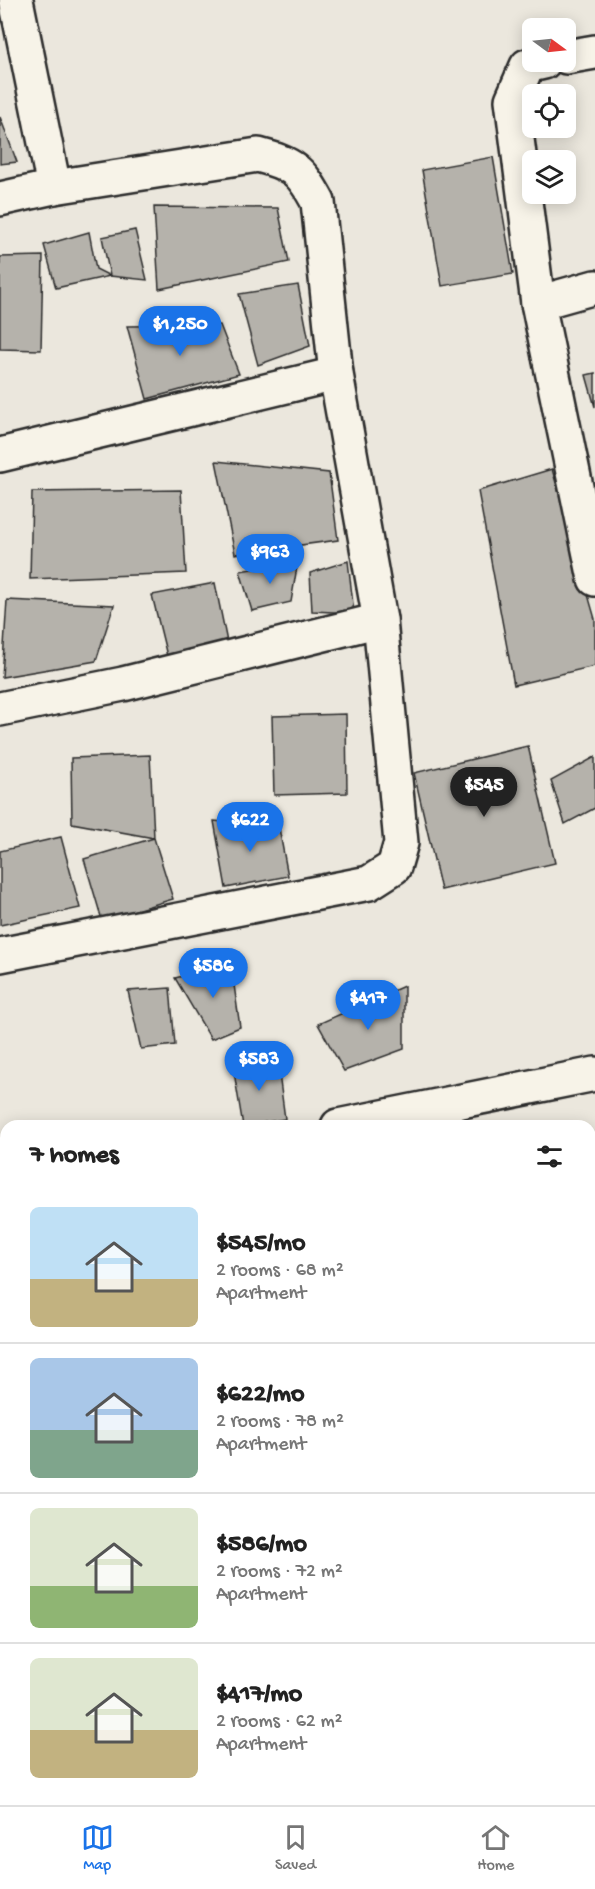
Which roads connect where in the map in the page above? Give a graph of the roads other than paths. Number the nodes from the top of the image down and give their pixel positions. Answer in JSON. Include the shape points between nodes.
{"nodes":[{"id":1,"x":16,"y":0,"type":"edge"},
{"id":2,"x":595,"y":52,"type":"edge"},
{"id":3,"x":576,"y":55,"type":"edge"},
{"id":4,"x":524,"y":72,"type":"edge"},
{"id":5,"x":54,"y":187,"type":"junction"},
{"id":6,"x":0,"y":199,"type":"edge"},
{"id":7,"x":595,"y":287,"type":"edge"},
{"id":8,"x":538,"y":303,"type":"junction"},
{"id":9,"x":336,"y":374,"type":"junction"},
{"id":10,"x":0,"y":454,"type":"edge"},
{"id":11,"x":595,"y":579,"type":"edge"},
{"id":12,"x":380,"y":621,"type":"junction"},
{"id":13,"x":0,"y":709,"type":"edge"},
{"id":14,"x":0,"y":956,"type":"edge"},
{"id":15,"x":595,"y":1074,"type":"edge"},
{"id":16,"x":368,"y":1120,"type":"edge"}],
"edges":[{"from":1,"to":5,"type":"street"},
{"from":2,"to":3,"type":"street"},
{"from":4,"to":8,"type":"street","via":[[512,100]]},
{"from":5,"to":6,"type":"street"},
{"from":5,"to":9,"type":"street","via":[[258,155],[286,162],[307,181],[318,202]]},
{"from":7,"to":8,"type":"street"},
{"from":8,"to":11,"type":"street"},
{"from":9,"to":10,"type":"street"},
{"from":9,"to":12,"type":"street"},
{"from":12,"to":13,"type":"street","via":[[123,684]]},
{"from":12,"to":14,"type":"street","via":[[401,833],[394,867],[369,883]]},
{"from":15,"to":16,"type":"street"}]}
